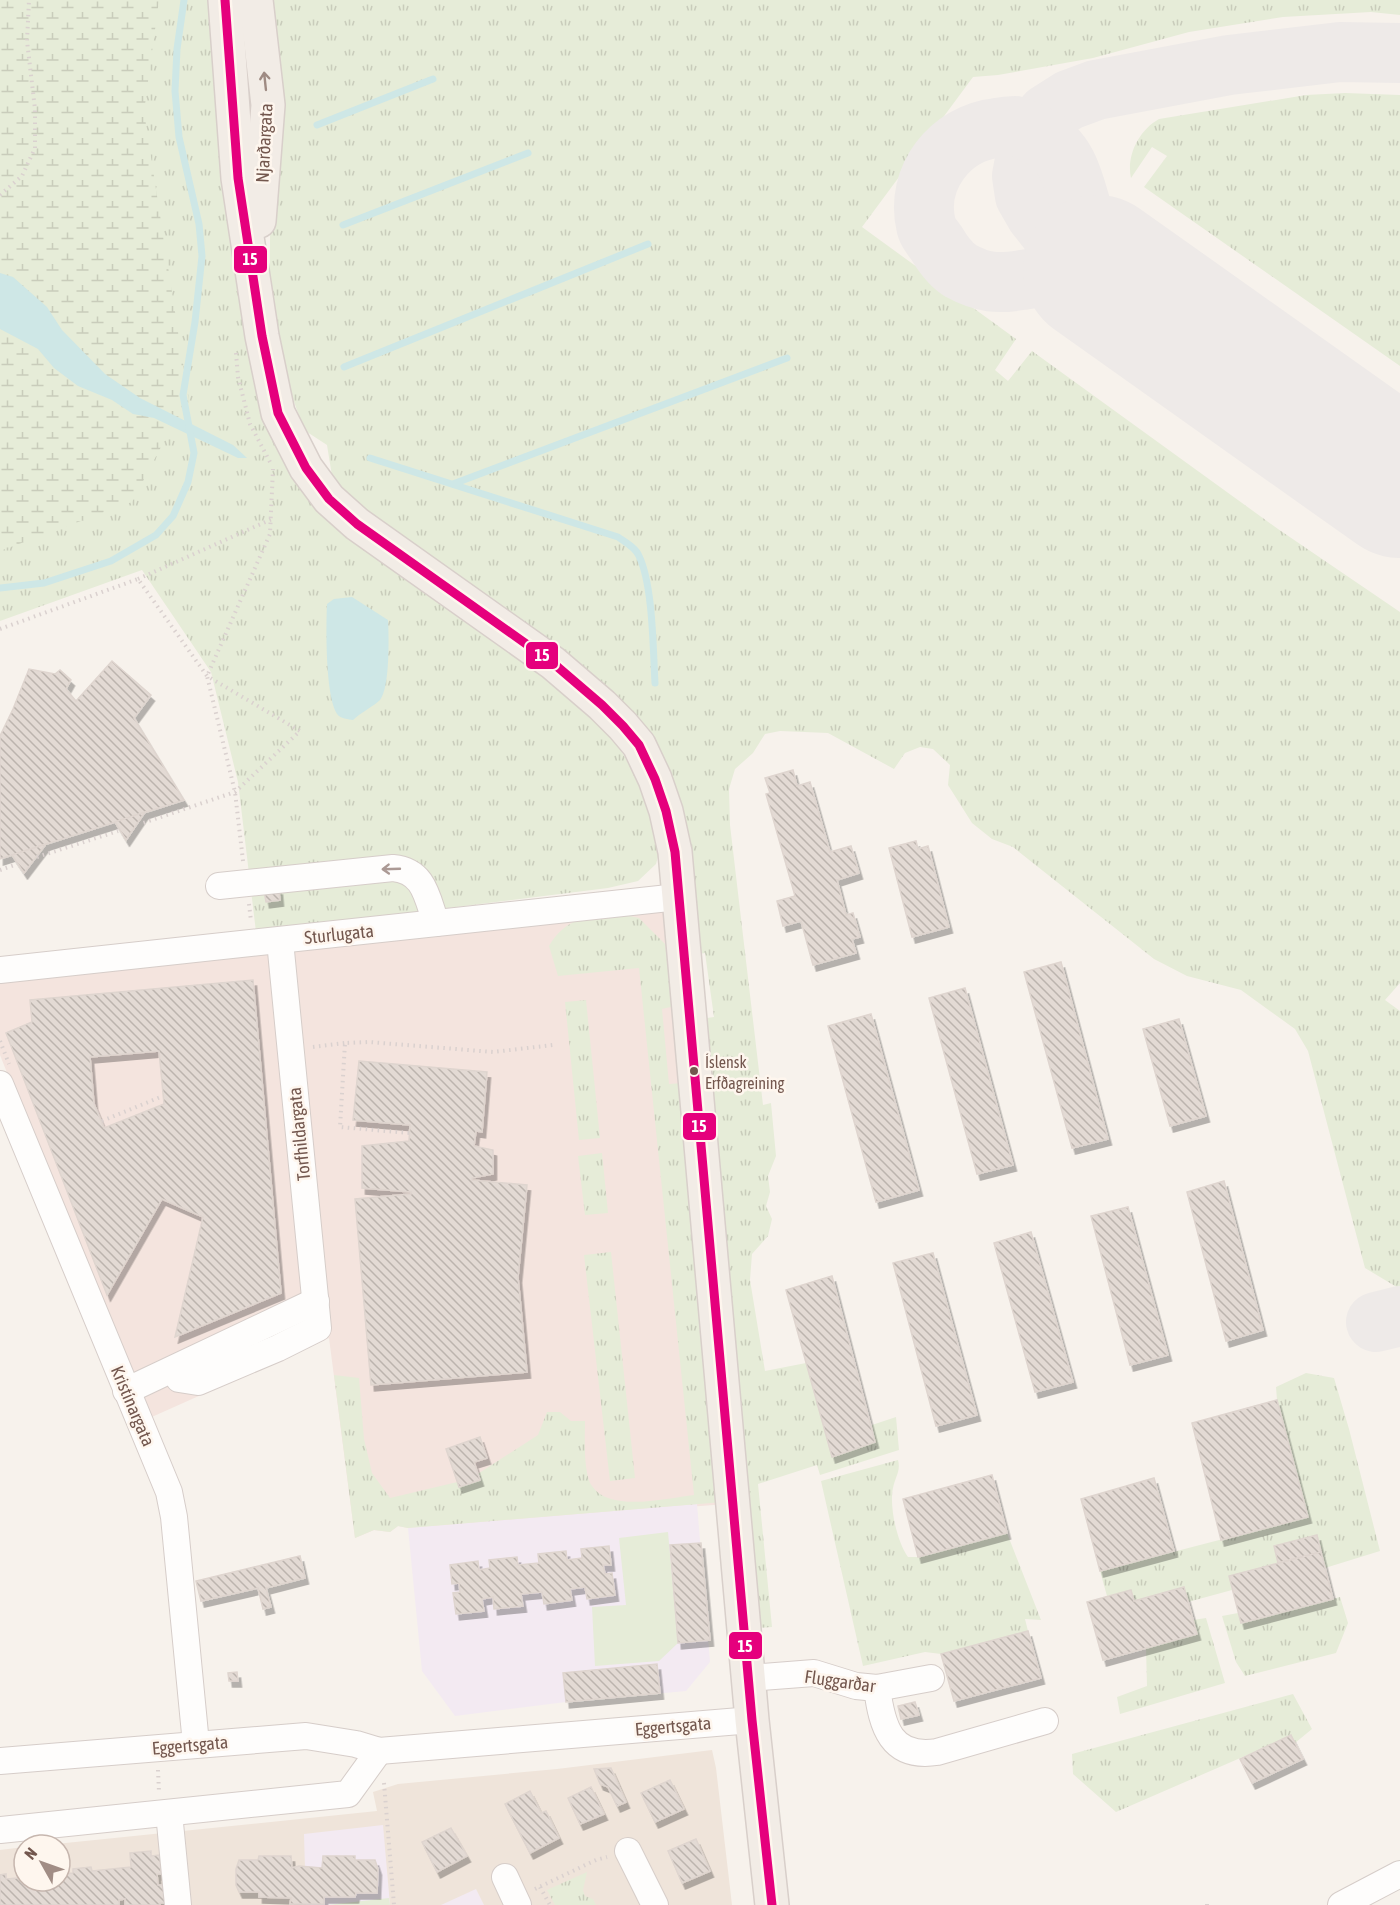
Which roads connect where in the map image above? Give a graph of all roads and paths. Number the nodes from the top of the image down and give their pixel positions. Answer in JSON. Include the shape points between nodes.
{"nodes":[{"id":1,"x":29,"y":0,"type":"edge"},
{"id":2,"x":225,"y":0,"type":"edge"},
{"id":3,"x":256,"y":0,"type":"edge"},
{"id":4,"x":0,"y":195,"type":"edge"},
{"id":5,"x":255,"y":286,"type":"junction"},
{"id":6,"x":280,"y":477,"type":"dead end"},
{"id":7,"x":273,"y":519,"type":"junction"},
{"id":8,"x":138,"y":579,"type":"junction"},
{"id":9,"x":0,"y":629,"type":"edge"},
{"id":10,"x":207,"y":676,"type":"junction"},
{"id":11,"x":235,"y":792,"type":"junction"},
{"id":12,"x":140,"y":824,"type":"dead end"},
{"id":13,"x":118,"y":831,"type":"dead end"},
{"id":14,"x":37,"y":857,"type":"dead end"},
{"id":15,"x":16,"y":864,"type":"dead end"},
{"id":16,"x":0,"y":870,"type":"edge"},
{"id":17,"x":245,"y":883,"type":"junction"},
{"id":18,"x":219,"y":886,"type":"dead end"},
{"id":19,"x":678,"y":897,"type":"junction"},
{"id":20,"x":436,"y":923,"type":"junction"},
{"id":21,"x":280,"y":940,"type":"junction"},
{"id":22,"x":255,"y":943,"type":"junction"},
{"id":23,"x":0,"y":970,"type":"edge"},
{"id":24,"x":0,"y":1041,"type":"edge"},
{"id":25,"x":345,"y":1043,"type":"junction"},
{"id":26,"x":553,"y":1046,"type":"dead end"},
{"id":27,"x":291,"y":1050,"type":"junction"},
{"id":28,"x":6,"y":1078,"type":"edge"},
{"id":29,"x":163,"y":1096,"type":"dead end"},
{"id":30,"x":102,"y":1121,"type":"dead end"},
{"id":31,"x":409,"y":1133,"type":"dead end"},
{"id":32,"x":316,"y":1301,"type":"junction"},
{"id":33,"x":179,"y":1379,"type":"dead end"},
{"id":34,"x":126,"y":1391,"type":"junction"},
{"id":35,"x":748,"y":1678,"type":"junction"},
{"id":36,"x":931,"y":1678,"type":"dead end"},
{"id":37,"x":877,"y":1688,"type":"junction"},
{"id":38,"x":752,"y":1720,"type":"junction"},
{"id":39,"x":1045,"y":1721,"type":"dead end"},
{"id":40,"x":196,"y":1744,"type":"junction"},
{"id":41,"x":158,"y":1748,"type":"junction"},
{"id":42,"x":379,"y":1751,"type":"junction"},
{"id":43,"x":3,"y":1755,"type":"edge"},
{"id":44,"x":384,"y":1783,"type":"dead end"},
{"id":45,"x":164,"y":1814,"type":"junction"},
{"id":46,"x":0,"y":1830,"type":"edge"},
{"id":47,"x":628,"y":1851,"type":"joint"},
{"id":48,"x":1400,"y":1874,"type":"edge"},
{"id":49,"x":505,"y":1877,"type":"dead end"},
{"id":50,"x":540,"y":1887,"type":"junction"},
{"id":51,"x":525,"y":1898,"type":"edge"},
{"id":52,"x":178,"y":1905,"type":"edge"},
{"id":53,"x":394,"y":1905,"type":"edge"},
{"id":54,"x":550,"y":1905,"type":"edge"},
{"id":55,"x":654,"y":1905,"type":"edge"},
{"id":56,"x":772,"y":1905,"type":"edge"},
{"id":57,"x":1341,"y":1905,"type":"edge"}],
"edges":[{"from":1,"to":4,"type":"path","via":[[27,41],[35,148],[22,176]]},
{"from":2,"to":5,"type":"main road","name":"Njarðargata","via":[[238,178]]},
{"from":5,"to":3,"type":"main road","name":"Njarðargata","one_way":true,"via":[[268,105]]},
{"from":5,"to":19,"type":"main road","name":"Njarðargata","via":[[278,413],[306,468],[329,499],[357,524],[553,663],[623,726],[639,745],[666,811],[675,852]]},
{"from":6,"to":7,"type":"path","via":[[273,468]]},
{"from":7,"to":8,"type":"path"},
{"from":7,"to":10,"type":"path","via":[[270,534]]},
{"from":8,"to":9,"type":"path"},
{"from":8,"to":10,"type":"path"},
{"from":10,"to":11,"type":"path"},
{"from":10,"to":11,"type":"path","via":[[300,731]]},
{"from":11,"to":12,"type":"path"},
{"from":11,"to":17,"type":"path"},
{"from":13,"to":14,"type":"path"},
{"from":15,"to":16,"type":"path"},
{"from":17,"to":18,"type":"street"},
{"from":20,"to":17,"type":"street","one_way":true,"via":[[415,874],[404,869]]},
{"from":17,"to":22,"type":"path"},
{"from":19,"to":20,"type":"street","name":"Sturlugata"},
{"from":19,"to":35,"type":"main road","name":"Njarðargata"},
{"from":20,"to":21,"type":"street","name":"Sturlugata"},
{"from":21,"to":22,"type":"street","name":"Sturlugata"},
{"from":21,"to":27,"type":"street","name":"Torfhildargata"},
{"from":22,"to":23,"type":"street","name":"Sturlugata"},
{"from":24,"to":28,"type":"path"},
{"from":25,"to":26,"type":"path","via":[[369,1041],[493,1052]]},
{"from":25,"to":27,"type":"path"},
{"from":25,"to":31,"type":"path","via":[[340,1127]]},
{"from":27,"to":32,"type":"street","name":"Torfhildargata"},
{"from":28,"to":34,"type":"street","name":"Kristínargata"},
{"from":29,"to":30,"type":"path"},
{"from":32,"to":33,"type":"street","name":"Torfhildargata","via":[[318,1328],[198,1382]]},
{"from":32,"to":34,"type":"street"},
{"from":34,"to":40,"type":"street","name":"Kristínargata","via":[[169,1492],[174,1517]]},
{"from":35,"to":37,"type":"street","name":"Fluggarðar","via":[[814,1673]]},
{"from":35,"to":38,"type":"main road","name":"Njarðargata"},
{"from":36,"to":37,"type":"street","name":"Fluggarðar"},
{"from":37,"to":39,"type":"street","via":[[883,1722],[892,1739],[914,1753],[937,1752]]},
{"from":38,"to":42,"type":"street","name":"Eggertsgata"},
{"from":38,"to":56,"type":"main road","name":"Njarðargata"},
{"from":40,"to":41,"type":"street","name":"Eggertsgata"},
{"from":40,"to":42,"type":"street","name":"Eggertsgata","via":[[306,1736]]},
{"from":41,"to":43,"type":"street","name":"Eggertsgata"},
{"from":41,"to":45,"type":"path"},
{"from":42,"to":45,"type":"street","via":[[348,1794]]},
{"from":44,"to":53,"type":"path"},
{"from":45,"to":46,"type":"street"},
{"from":45,"to":52,"type":"street"},
{"from":47,"to":50,"type":"path","via":[[596,1860]]},
{"from":47,"to":55,"type":"street"},
{"from":48,"to":57,"type":"street"},
{"from":49,"to":51,"type":"street"},
{"from":50,"to":51,"type":"path"},
{"from":50,"to":54,"type":"path"}]}
